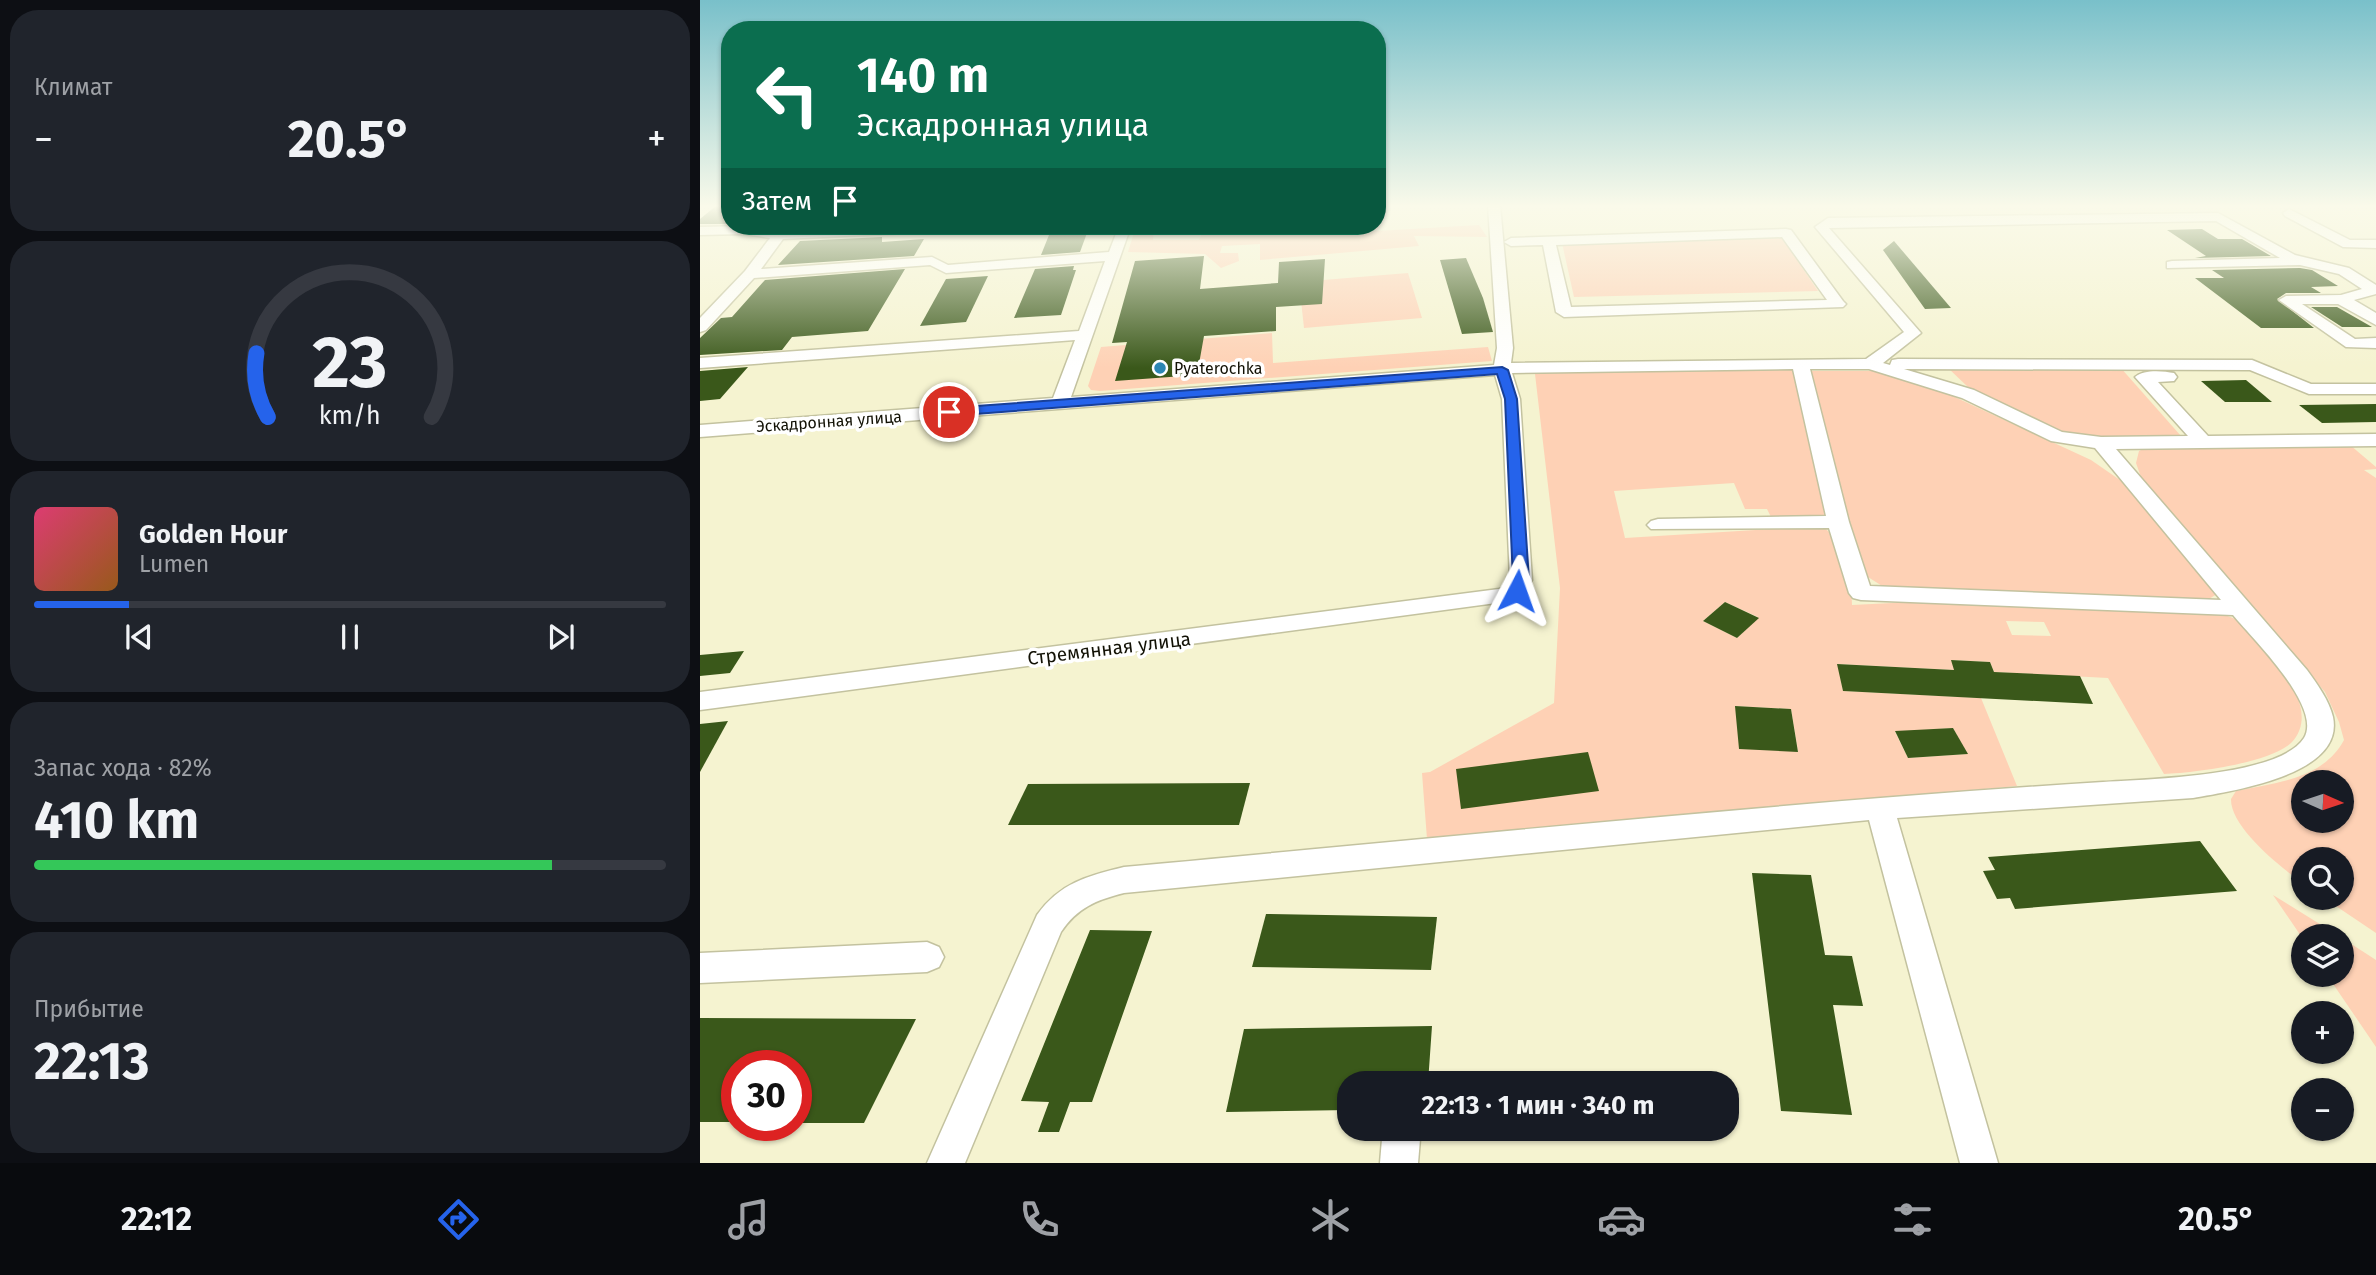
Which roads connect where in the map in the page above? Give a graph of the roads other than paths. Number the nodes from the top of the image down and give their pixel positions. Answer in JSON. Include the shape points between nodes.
{"nodes":[{"id":1,"x":761,"y":259,"type":"edge"},
{"id":2,"x":1070,"y":259,"type":"edge"},
{"id":3,"x":1111,"y":259,"type":"edge"},
{"id":4,"x":1498,"y":259,"type":"edge"},
{"id":5,"x":1553,"y":259,"type":"edge"},
{"id":6,"x":1805,"y":259,"type":"edge"},
{"id":7,"x":1849,"y":259,"type":"edge"},
{"id":8,"x":2295,"y":259,"type":"edge"},
{"id":9,"x":2305,"y":262,"type":"junction"},
{"id":10,"x":2172,"y":265,"type":"dead end"},
{"id":11,"x":2344,"y":271,"type":"junction"},
{"id":12,"x":750,"y":274,"type":"junction"},
{"id":13,"x":2376,"y":279,"type":"edge"},
{"id":14,"x":2341,"y":299,"type":"junction"},
{"id":15,"x":2376,"y":320,"type":"edge"},
{"id":16,"x":700,"y":327,"type":"edge"},
{"id":17,"x":1913,"y":333,"type":"junction"},
{"id":18,"x":1081,"y":341,"type":"junction"},
{"id":19,"x":2376,"y":344,"type":"edge"},
{"id":20,"x":700,"y":363,"type":"edge"},
{"id":21,"x":1870,"y":363,"type":"junction"},
{"id":22,"x":1800,"y":364,"type":"junction"},
{"id":23,"x":1940,"y":364,"type":"junction"},
{"id":24,"x":1502,"y":370,"type":"junction"},
{"id":25,"x":700,"y":376,"type":"edge"},
{"id":26,"x":2190,"y":377,"type":"dead end"},
{"id":27,"x":2376,"y":389,"type":"edge"},
{"id":28,"x":1968,"y":394,"type":"junction"},
{"id":29,"x":1059,"y":403,"type":"junction"},
{"id":30,"x":700,"y":431,"type":"edge"},
{"id":31,"x":2376,"y":440,"type":"edge"},
{"id":32,"x":2203,"y":442,"type":"junction"},
{"id":33,"x":2101,"y":443,"type":"junction"},
{"id":34,"x":1838,"y":522,"type":"junction"},
{"id":35,"x":1658,"y":525,"type":"dead end"},
{"id":36,"x":2242,"y":608,"type":"junction"},
{"id":37,"x":700,"y":701,"type":"edge"},
{"id":38,"x":1880,"y":808,"type":"junction"},
{"id":39,"x":927,"y":957,"type":"dead end"},
{"id":40,"x":700,"y":968,"type":"edge"},
{"id":41,"x":946,"y":1163,"type":"edge"},
{"id":42,"x":1979,"y":1163,"type":"edge"}],
"edges":[{"from":1,"to":12,"type":"street"},
{"from":2,"to":12,"type":"street","via":[[946,269],[932,261]]},
{"from":3,"to":18,"type":"street"},
{"from":4,"to":24,"type":"street","via":[[1505,348]]},
{"from":5,"to":6,"type":"lane","via":[[1564,312],[1838,304]]},
{"from":7,"to":17,"type":"street"},
{"from":8,"to":9,"type":"street"},
{"from":9,"to":10,"type":"street"},
{"from":9,"to":11,"type":"street"},
{"from":11,"to":13,"type":"street"},
{"from":11,"to":14,"type":"street","via":[[2374,290]]},
{"from":12,"to":16,"type":"street"},
{"from":14,"to":15,"type":"street"},
{"from":14,"to":19,"type":"street","via":[[2286,300],[2352,344]]},
{"from":17,"to":21,"type":"street"},
{"from":17,"to":23,"type":"street"},
{"from":18,"to":20,"type":"lane"},
{"from":18,"to":25,"type":"lane"},
{"from":18,"to":29,"type":"street"},
{"from":21,"to":22,"type":"street","name":"Эскадронная улица"},
{"from":21,"to":23,"type":"street","name":"Эскадронная улица"},
{"from":21,"to":28,"type":"street"},
{"from":22,"to":24,"type":"street","name":"Эскадронная улица"},
{"from":22,"to":34,"type":"street"},
{"from":23,"to":27,"type":"street","name":"Эскадронная улица","via":[[2252,365],[2309,389]]},
{"from":23,"to":28,"type":"street"},
{"from":24,"to":29,"type":"street","name":"Эскадронная улица"},
{"from":24,"to":37,"type":"street","name":"Стремянная улица","via":[[1511,399],[1521,580],[1517,591]]},
{"from":26,"to":32,"type":"street","via":[[2144,377]]},
{"from":28,"to":33,"type":"street","via":[[2057,438]]},
{"from":29,"to":30,"type":"street","name":"Эскадронная улица"},
{"from":31,"to":32,"type":"street"},
{"from":32,"to":33,"type":"street"},
{"from":33,"to":36,"type":"street"},
{"from":34,"to":35,"type":"street"},
{"from":34,"to":36,"type":"street","via":[[1861,593]]},
{"from":36,"to":38,"type":"street","via":[[2298,676],[2320,717],[2315,746],[2295,759],[2243,777],[2192,787]]},
{"from":38,"to":41,"type":"street","via":[[1259,866],[1096,887],[1070,899],[1048,925]]},
{"from":38,"to":42,"type":"street"},
{"from":39,"to":40,"type":"street"}]}
